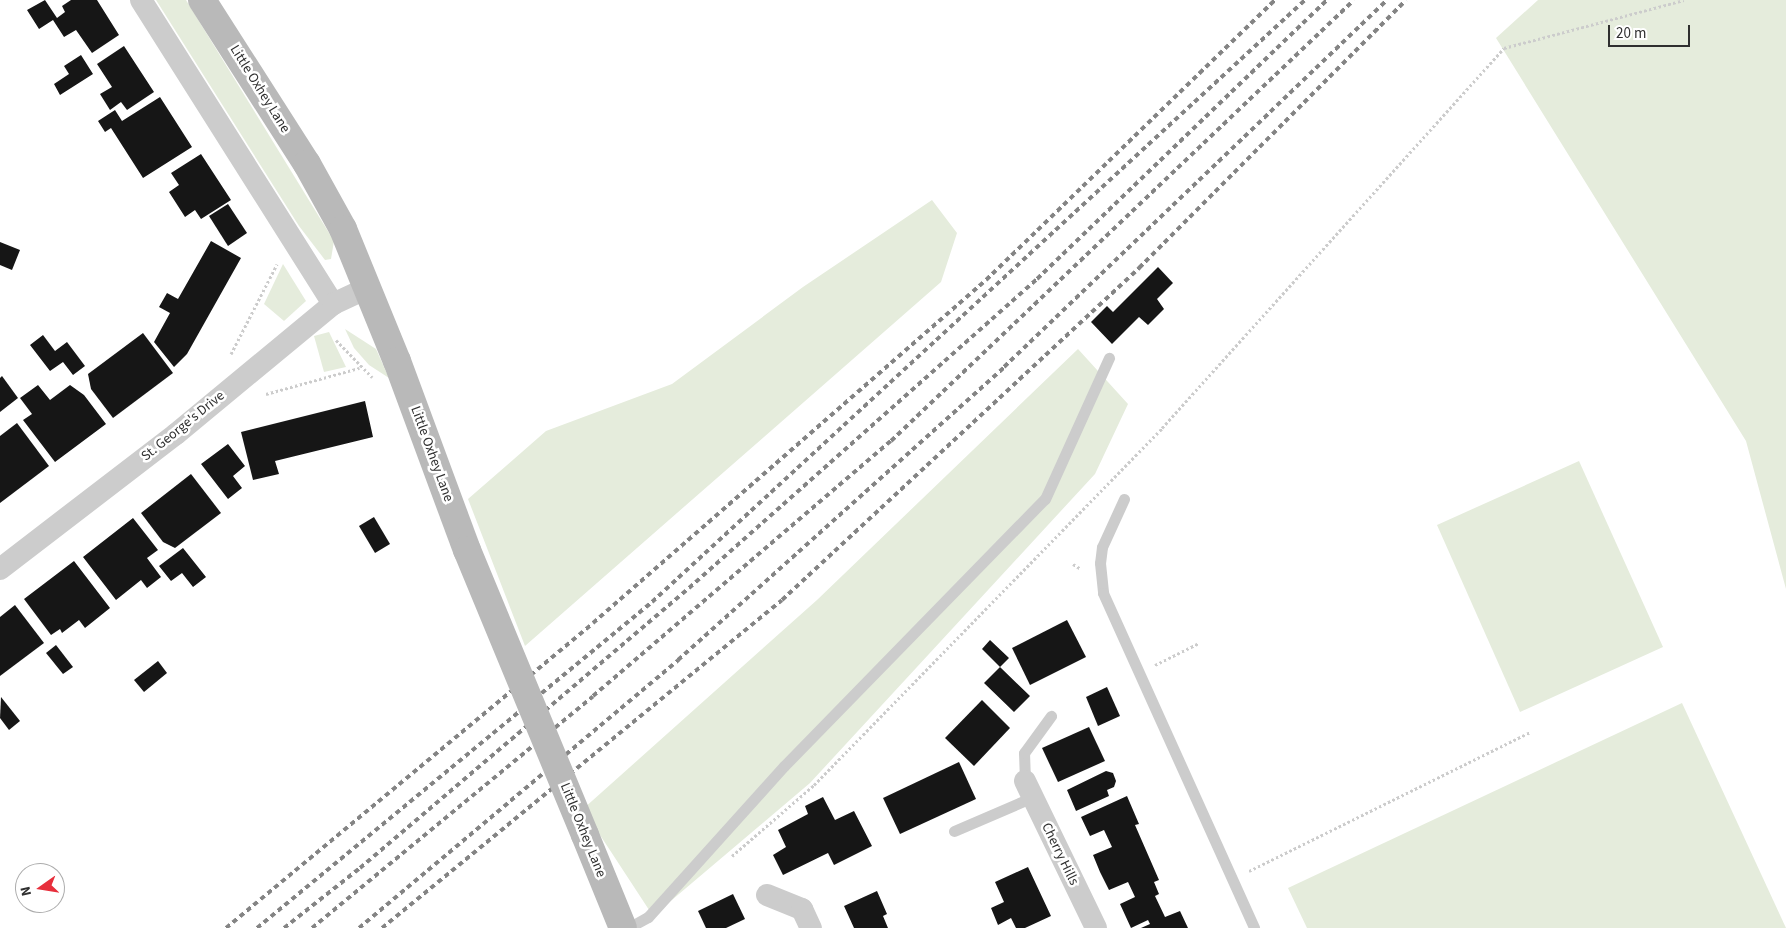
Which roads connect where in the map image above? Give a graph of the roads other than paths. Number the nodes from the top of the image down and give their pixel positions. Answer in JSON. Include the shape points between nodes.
{"nodes":[{"id":1,"x":141,"y":0,"type":"edge"},
{"id":2,"x":202,"y":0,"type":"edge"},
{"id":3,"x":368,"y":288,"type":"junction"},
{"id":4,"x":333,"y":304,"type":"junction"},
{"id":5,"x":1109,"y":358,"type":"dead end"},
{"id":6,"x":1124,"y":499,"type":"dead end"},
{"id":7,"x":0,"y":569,"type":"edge"},
{"id":8,"x":1051,"y":716,"type":"dead end"},
{"id":9,"x":1029,"y":789,"type":"junction"},
{"id":10,"x":954,"y":832,"type":"dead end"},
{"id":11,"x":767,"y":894,"type":"dead end"},
{"id":12,"x":623,"y":928,"type":"edge"},
{"id":13,"x":628,"y":928,"type":"edge"},
{"id":14,"x":811,"y":928,"type":"edge"},
{"id":15,"x":1096,"y":928,"type":"edge"},
{"id":16,"x":1254,"y":928,"type":"edge"}],
"edges":[{"from":1,"to":4,"type":"street"},
{"from":2,"to":3,"type":"main road","name":"Little Oxhey Lane","via":[[307,164],[343,229]]},
{"from":3,"to":4,"type":"street","name":"St. George's Drive"},
{"from":3,"to":12,"type":"main road","name":"Little Oxhey Lane","bridge":true,"via":[[467,550]]},
{"from":4,"to":7,"type":"street","name":"St. George's Drive","via":[[176,434]]},
{"from":5,"to":13,"type":"lane","via":[[1045,499],[784,766],[648,917]]},
{"from":6,"to":16,"type":"lane","via":[[1102,547],[1103,593]]},
{"from":8,"to":9,"type":"lane","via":[[1024,753]]},
{"from":9,"to":10,"type":"lane"},
{"from":9,"to":15,"type":"street","name":"Cherry Hills"},
{"from":11,"to":14,"type":"street","via":[[802,909]]}]}
